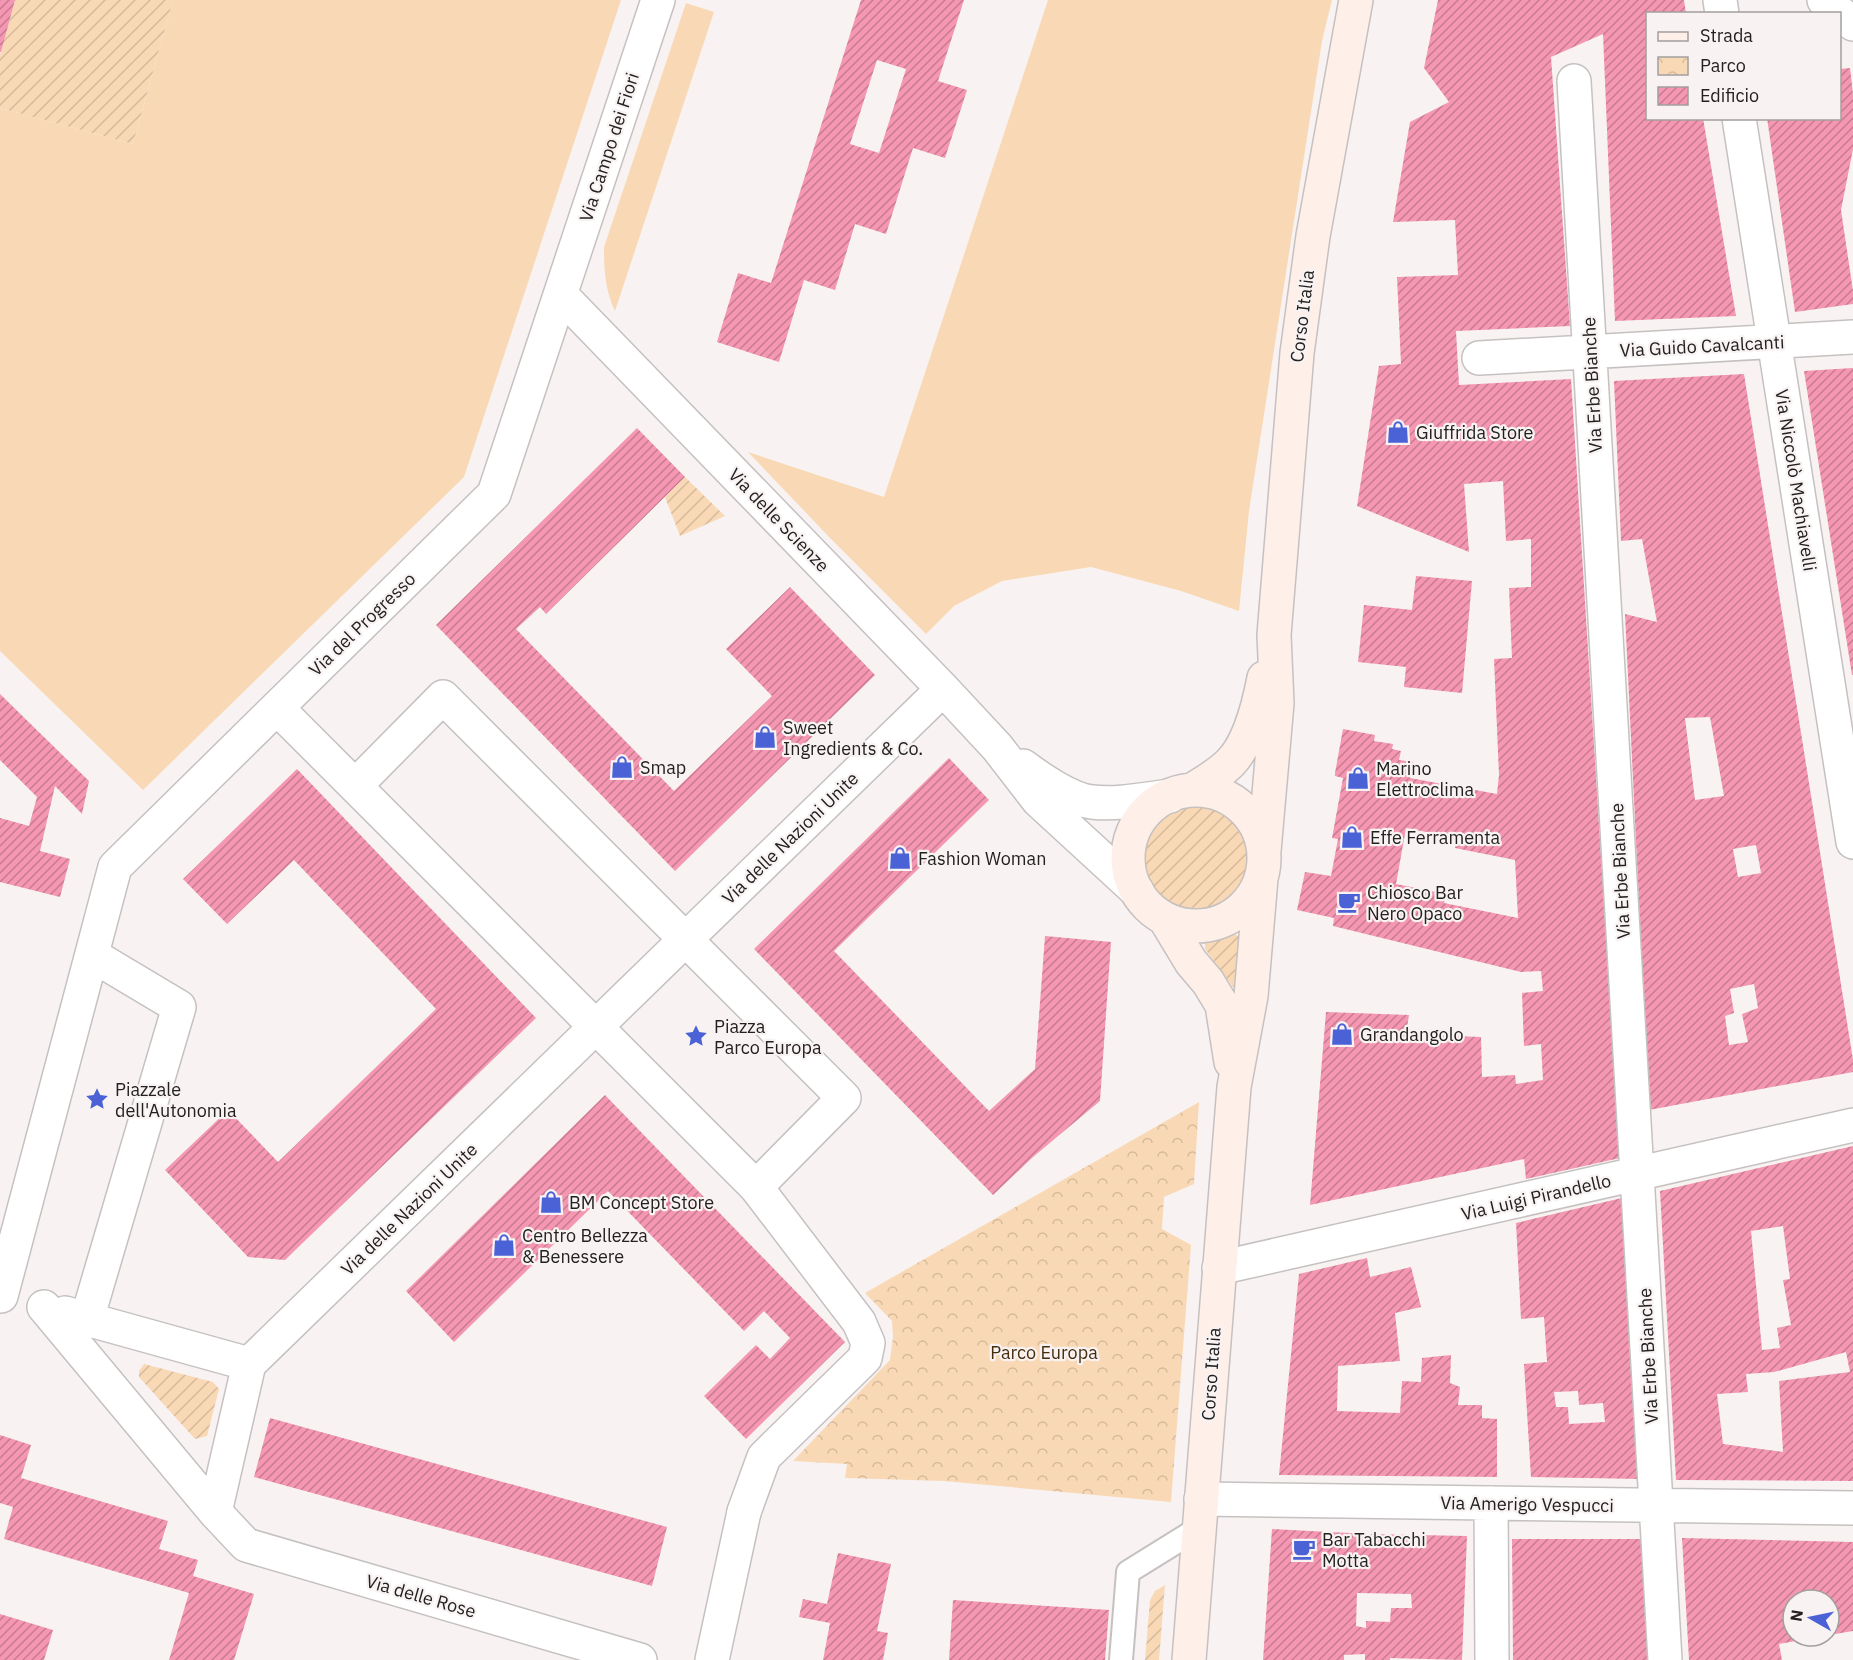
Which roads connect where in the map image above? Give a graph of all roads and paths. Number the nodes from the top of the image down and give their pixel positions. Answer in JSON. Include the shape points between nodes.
{"nodes":[{"id":1,"x":658,"y":0,"type":"edge"},
{"id":2,"x":1356,"y":0,"type":"edge"},
{"id":3,"x":1824,"y":0,"type":"edge"},
{"id":4,"x":1838,"y":12,"type":"edge"},
{"id":5,"x":1841,"y":14,"type":"edge"},
{"id":6,"x":1853,"y":24,"type":"edge"},
{"id":7,"x":1574,"y":81,"type":"dead end"},
{"id":8,"x":1738,"y":120,"type":"edge"},
{"id":9,"x":561,"y":295,"type":"junction"},
{"id":10,"x":1853,"y":338,"type":"edge"},
{"id":11,"x":1774,"y":342,"type":"junction"},
{"id":12,"x":1590,"y":352,"type":"junction"},
{"id":13,"x":1479,"y":358,"type":"dead end"},
{"id":14,"x":1274,"y":635,"type":"junction"},
{"id":15,"x":943,"y":689,"type":"junction"},
{"id":16,"x":277,"y":708,"type":"junction"},
{"id":17,"x":997,"y":747,"type":"junction"},
{"id":18,"x":355,"y":786,"type":"junction"},
{"id":19,"x":1181,"y":793,"type":"junction"},
{"id":20,"x":1853,"y":842,"type":"edge"},
{"id":21,"x":1262,"y":865,"type":"junction"},
{"id":22,"x":1137,"y":891,"type":"junction"},
{"id":23,"x":1165,"y":919,"type":"junction"},
{"id":24,"x":686,"y":940,"type":"junction"},
{"id":25,"x":92,"y":955,"type":"junction"},
{"id":26,"x":596,"y":1027,"type":"junction"},
{"id":27,"x":1234,"y":1087,"type":"junction"},
{"id":28,"x":1853,"y":1125,"type":"edge"},
{"id":29,"x":1637,"y":1174,"type":"junction"},
{"id":30,"x":756,"y":1187,"type":"junction"},
{"id":31,"x":1219,"y":1268,"type":"junction"},
{"id":32,"x":0,"y":1295,"type":"edge"},
{"id":33,"x":44,"y":1307,"type":"junction"},
{"id":34,"x":87,"y":1319,"type":"junction"},
{"id":35,"x":249,"y":1364,"type":"junction"},
{"id":36,"x":1491,"y":1503,"type":"junction"},
{"id":37,"x":1656,"y":1506,"type":"junction"},
{"id":38,"x":1853,"y":1508,"type":"edge"},
{"id":39,"x":215,"y":1512,"type":"junction"},
{"id":40,"x":1200,"y":1514,"type":"junction"},
{"id":41,"x":640,"y":1660,"type":"edge"},
{"id":42,"x":712,"y":1660,"type":"edge"},
{"id":43,"x":1121,"y":1660,"type":"edge"},
{"id":44,"x":1189,"y":1660,"type":"edge"},
{"id":45,"x":1492,"y":1660,"type":"edge"},
{"id":46,"x":1665,"y":1660,"type":"edge"}],
"edges":[{"from":1,"to":9,"type":"street","name":"Via Campo dei Fiori"},
{"from":2,"to":14,"type":"main road","name":"Corso Italia","via":[[1312,236],[1297,353]]},
{"from":3,"to":4,"type":"street"},
{"from":5,"to":6,"type":"street"},
{"from":7,"to":12,"type":"street","name":"Via Erbe Bianche"},
{"from":8,"to":11,"type":"street","name":"Via Niccolò Machiavelli"},
{"from":9,"to":15,"type":"street","name":"Via delle Scienze"},
{"from":9,"to":16,"type":"street","name":"Via del Progresso","via":[[494,494]]},
{"from":10,"to":11,"type":"street","name":"Via Guido Cavalcanti"},
{"from":11,"to":12,"type":"street","name":"Via Guido Cavalcanti"},
{"from":11,"to":20,"type":"street","name":"Via Niccolò Machiavelli"},
{"from":12,"to":13,"type":"street","name":"Via Guido Cavalcanti"},
{"from":12,"to":29,"type":"street","name":"Via Erbe Bianche"},
{"from":14,"to":19,"type":"main road","via":[[1259,702],[1241,749],[1214,777]]},
{"from":14,"to":21,"type":"main road","via":[[1277,703]]},
{"from":15,"to":17,"type":"street","name":"Via delle Scienze"},
{"from":15,"to":24,"type":"street","name":"Via delle Nazioni Unite"},
{"from":16,"to":18,"type":"street"},
{"from":16,"to":25,"type":"street","name":"Via del Progresso","via":[[115,867]]},
{"from":17,"to":19,"type":"street","via":[[1048,784],[1090,802]]},
{"from":17,"to":22,"type":"street","via":[[1038,800]]},
{"from":18,"to":24,"type":"street","via":[[443,697]]},
{"from":18,"to":26,"type":"street"},
{"from":19,"to":21,"type":"main road","via":[[1217,794],[1240,806],[1260,834]]},
{"from":19,"to":22,"type":"main road","via":[[1154,805],[1133,836],[1130,873]]},
{"from":21,"to":23,"type":"main road","via":[[1253,896],[1223,921],[1203,926]]},
{"from":21,"to":27,"type":"main road","via":[[1251,996]]},
{"from":22,"to":23,"type":"main road"},
{"from":23,"to":27,"type":"main road","via":[[1222,1005]]},
{"from":24,"to":26,"type":"street","name":"Via delle Nazioni Unite"},
{"from":24,"to":30,"type":"street","via":[[844,1098]]},
{"from":25,"to":32,"type":"street","name":"Via del Progresso"},
{"from":25,"to":34,"type":"street","via":[[179,1007]]},
{"from":26,"to":30,"type":"street"},
{"from":26,"to":35,"type":"street","name":"Via delle Nazioni Unite"},
{"from":27,"to":31,"type":"main road","name":"Corso Italia"},
{"from":28,"to":29,"type":"street","name":"Via Luigi Pirandello"},
{"from":29,"to":31,"type":"street","name":"Via Luigi Pirandello"},
{"from":29,"to":37,"type":"street","name":"Via Erbe Bianche"},
{"from":30,"to":42,"type":"street","via":[[859,1322],[868,1342],[865,1358],[764,1457],[744,1512]]},
{"from":31,"to":40,"type":"main road","name":"Corso Italia"},
{"from":32,"to":33,"type":"street"},
{"from":33,"to":34,"type":"street"},
{"from":33,"to":39,"type":"street","name":"Via delle Rose"},
{"from":34,"to":35,"type":"street"},
{"from":35,"to":39,"type":"street"},
{"from":36,"to":37,"type":"street","name":"Via Amerigo Vespucci"},
{"from":36,"to":40,"type":"street","name":"Via Amerigo Vespucci"},
{"from":36,"to":45,"type":"street"},
{"from":37,"to":38,"type":"street","name":"Via Amerigo Vespucci"},
{"from":37,"to":46,"type":"street","name":"Via Erbe Bianche"},
{"from":39,"to":41,"type":"street","name":"Via delle Rose","via":[[246,1545]]},
{"from":40,"to":43,"type":"lane","via":[[1128,1572]]},
{"from":40,"to":44,"type":"main road","name":"Corso Italia"}]}
